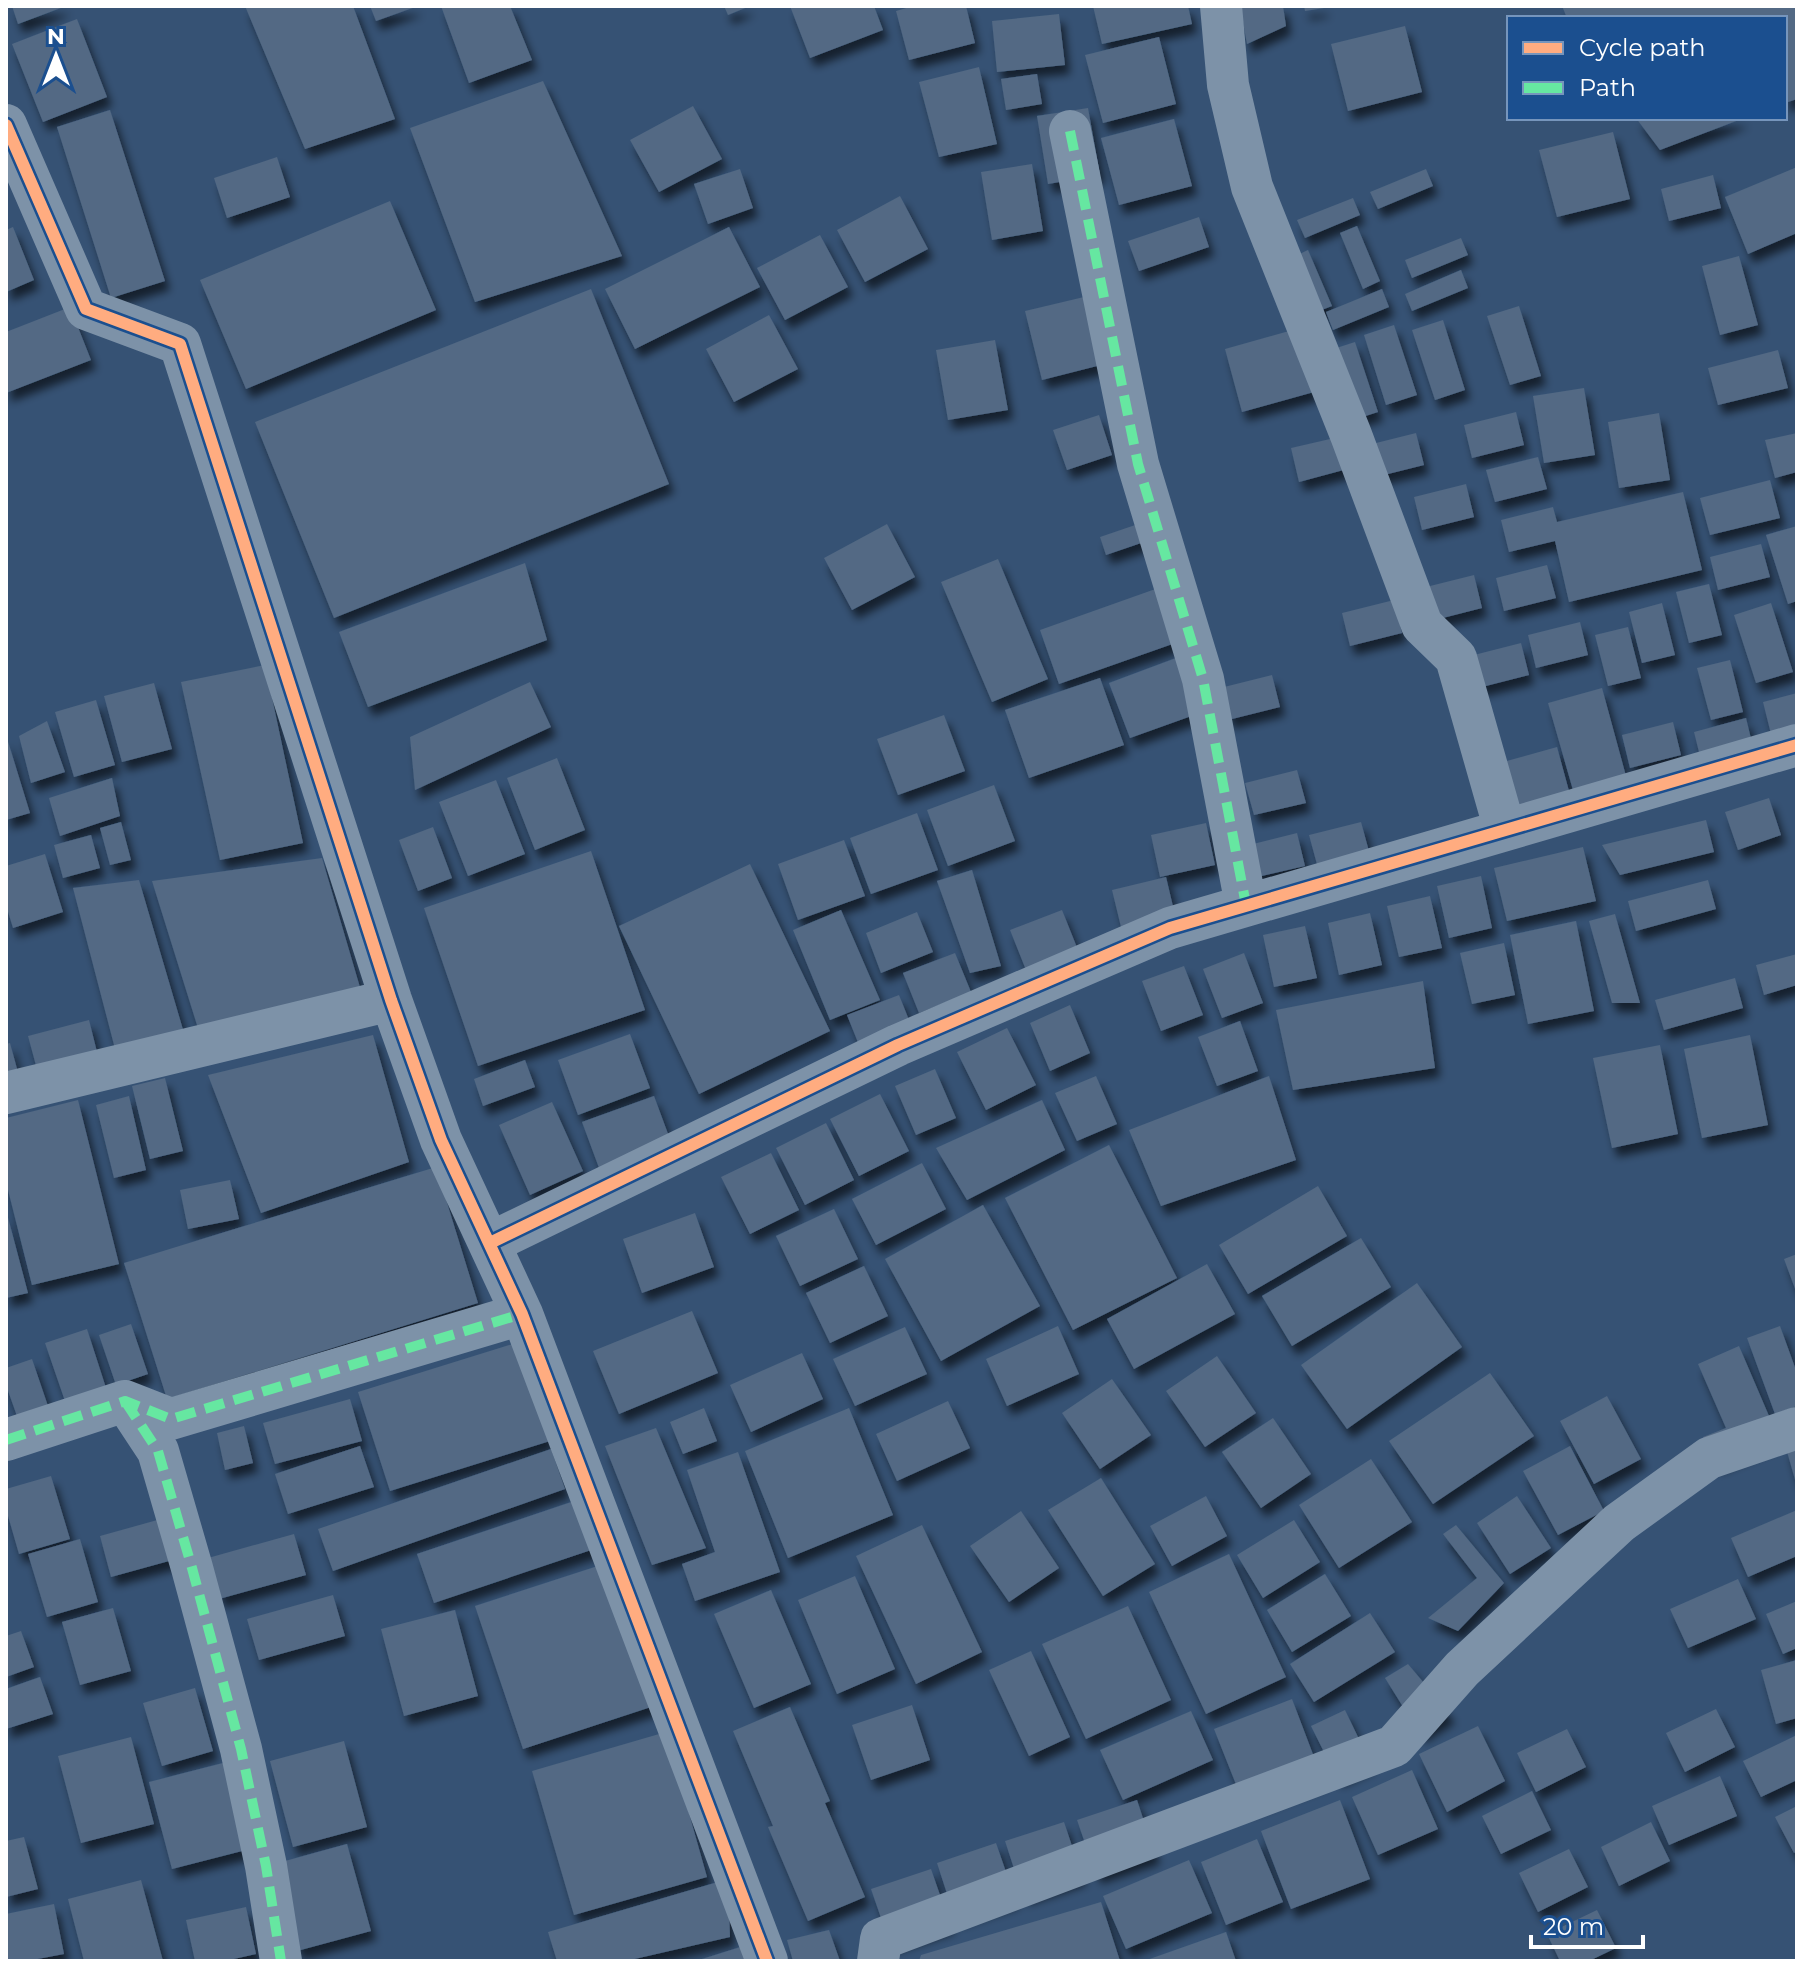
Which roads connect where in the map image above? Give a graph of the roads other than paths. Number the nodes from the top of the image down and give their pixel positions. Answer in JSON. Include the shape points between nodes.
{"nodes":[{"id":1,"x":1221,"y":6,"type":"edge"},
{"id":2,"x":6,"y":125,"type":"edge"},
{"id":3,"x":1070,"y":131,"type":"dead end"},
{"id":4,"x":1797,"y":745,"type":"edge"},
{"id":5,"x":1505,"y":830,"type":"junction"},
{"id":6,"x":1246,"y":905,"type":"junction"},
{"id":7,"x":391,"y":1000,"type":"junction"},
{"id":8,"x":6,"y":1093,"type":"edge"},
{"id":9,"x":490,"y":1243,"type":"junction"},
{"id":10,"x":522,"y":1314,"type":"junction"},
{"id":11,"x":125,"y":1401,"type":"junction"},
{"id":12,"x":1797,"y":1428,"type":"edge"},
{"id":13,"x":6,"y":1440,"type":"edge"},
{"id":14,"x":281,"y":1961,"type":"edge"},
{"id":15,"x":767,"y":1961,"type":"edge"},
{"id":16,"x":878,"y":1961,"type":"edge"}],
"edges":[{"from":1,"to":5,"type":"street","via":[[1228,85],[1252,187],[1422,625],[1456,658]]},
{"from":2,"to":7,"type":"street","via":[[86,309],[180,344]]},
{"from":3,"to":6,"type":"street","via":[[1138,464],[1203,679]]},
{"from":4,"to":5,"type":"street"},
{"from":5,"to":6,"type":"street"},
{"from":6,"to":9,"type":"street","via":[[1170,928],[898,1045]]},
{"from":7,"to":8,"type":"street"},
{"from":7,"to":9,"type":"street","via":[[441,1140]]},
{"from":9,"to":10,"type":"street"},
{"from":10,"to":11,"type":"street","via":[[171,1419]]},
{"from":10,"to":15,"type":"street"},
{"from":11,"to":13,"type":"street"},
{"from":11,"to":14,"type":"street","via":[[158,1451],[196,1583],[241,1749]]},
{"from":12,"to":16,"type":"street","via":[[1709,1458],[1619,1523],[1462,1669],[1394,1746],[881,1939]]}]}
